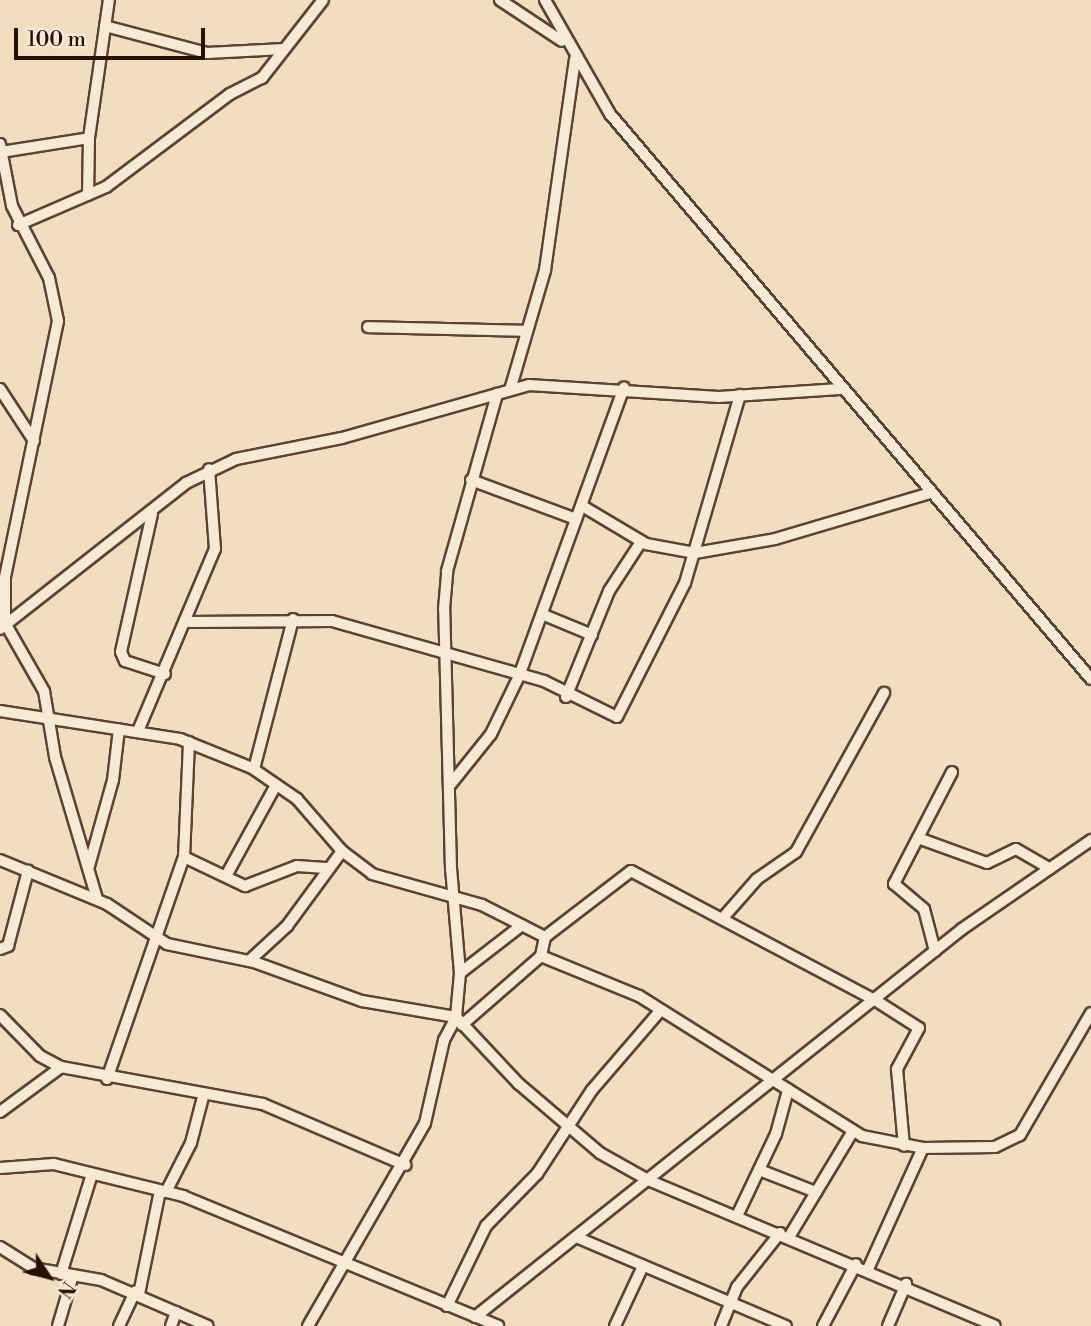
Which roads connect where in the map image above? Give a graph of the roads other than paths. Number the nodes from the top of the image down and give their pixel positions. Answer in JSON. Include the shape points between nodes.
{"nodes":[{"id":1,"x":110,"y":0,"type":"edge"},
{"id":2,"x":323,"y":0,"type":"edge"},
{"id":3,"x":500,"y":0,"type":"edge"},
{"id":4,"x":545,"y":0,"type":"edge"},
{"id":5,"x":105,"y":26,"type":"junction"},
{"id":6,"x":564,"y":42,"type":"junction"},
{"id":7,"x":284,"y":49,"type":"junction"},
{"id":8,"x":575,"y":59,"type":"junction"},
{"id":9,"x":89,"y":138,"type":"junction"},
{"id":10,"x":0,"y":144,"type":"edge"},
{"id":11,"x":1,"y":152,"type":"edge"},
{"id":12,"x":88,"y":195,"type":"junction"},
{"id":13,"x":18,"y":225,"type":"junction"},
{"id":14,"x":368,"y":327,"type":"dead end"},
{"id":15,"x":527,"y":331,"type":"junction"},
{"id":16,"x":624,"y":387,"type":"junction"},
{"id":17,"x":0,"y":389,"type":"edge"},
{"id":18,"x":840,"y":389,"type":"junction"},
{"id":19,"x":509,"y":390,"type":"junction"},
{"id":20,"x":497,"y":394,"type":"junction"},
{"id":21,"x":740,"y":396,"type":"junction"},
{"id":22,"x":34,"y":441,"type":"junction"},
{"id":23,"x":209,"y":469,"type":"junction"},
{"id":24,"x":471,"y":480,"type":"junction"},
{"id":25,"x":930,"y":493,"type":"junction"},
{"id":26,"x":584,"y":507,"type":"junction"},
{"id":27,"x":152,"y":513,"type":"junction"},
{"id":28,"x":576,"y":519,"type":"junction"},
{"id":29,"x":641,"y":542,"type":"junction"},
{"id":30,"x":695,"y":553,"type":"junction"},
{"id":31,"x":544,"y":615,"type":"junction"},
{"id":32,"x":293,"y":619,"type":"junction"},
{"id":33,"x":188,"y":622,"type":"junction"},
{"id":34,"x":3,"y":626,"type":"edge"},
{"id":35,"x":592,"y":635,"type":"junction"},
{"id":36,"x":447,"y":654,"type":"junction"},
{"id":37,"x":164,"y":674,"type":"junction"},
{"id":38,"x":519,"y":677,"type":"junction"},
{"id":39,"x":1091,"y":679,"type":"edge"},
{"id":40,"x":884,"y":693,"type":"dead end"},
{"id":41,"x":566,"y":697,"type":"junction"},
{"id":42,"x":0,"y":711,"type":"edge"},
{"id":43,"x":52,"y":722,"type":"junction"},
{"id":44,"x":119,"y":729,"type":"junction"},
{"id":45,"x":138,"y":731,"type":"junction"},
{"id":46,"x":189,"y":742,"type":"junction"},
{"id":47,"x":254,"y":769,"type":"junction"},
{"id":48,"x":952,"y":772,"type":"dead end"},
{"id":49,"x":276,"y":785,"type":"junction"},
{"id":50,"x":450,"y":786,"type":"junction"},
{"id":51,"x":918,"y":838,"type":"junction"},
{"id":52,"x":1091,"y":840,"type":"edge"},
{"id":53,"x":342,"y":851,"type":"junction"},
{"id":54,"x":184,"y":857,"type":"junction"},
{"id":55,"x":0,"y":860,"type":"edge"},
{"id":56,"x":89,"y":867,"type":"junction"},
{"id":57,"x":330,"y":868,"type":"junction"},
{"id":58,"x":1050,"y":869,"type":"junction"},
{"id":59,"x":28,"y":871,"type":"junction"},
{"id":60,"x":226,"y":876,"type":"junction"},
{"id":61,"x":97,"y":899,"type":"junction"},
{"id":62,"x":454,"y":901,"type":"junction"},
{"id":63,"x":722,"y":919,"type":"junction"},
{"id":64,"x":522,"y":925,"type":"junction"},
{"id":65,"x":545,"y":937,"type":"junction"},
{"id":66,"x":158,"y":939,"type":"junction"},
{"id":67,"x":0,"y":949,"type":"edge"},
{"id":68,"x":935,"y":951,"type":"junction"},
{"id":69,"x":541,"y":956,"type":"junction"},
{"id":70,"x":249,"y":961,"type":"junction"},
{"id":71,"x":460,"y":973,"type":"junction"},
{"id":72,"x":875,"y":1000,"type":"junction"},
{"id":73,"x":660,"y":1011,"type":"junction"},
{"id":74,"x":1091,"y":1013,"type":"edge"},
{"id":75,"x":0,"y":1015,"type":"edge"},
{"id":76,"x":459,"y":1021,"type":"junction"},
{"id":77,"x":61,"y":1067,"type":"junction"},
{"id":78,"x":107,"y":1079,"type":"junction"},
{"id":79,"x":774,"y":1082,"type":"junction"},
{"id":80,"x":788,"y":1090,"type":"junction"},
{"id":81,"x":203,"y":1097,"type":"junction"},
{"id":82,"x":0,"y":1112,"type":"edge"},
{"id":83,"x":567,"y":1125,"type":"junction"},
{"id":84,"x":853,"y":1131,"type":"junction"},
{"id":85,"x":905,"y":1146,"type":"junction"},
{"id":86,"x":923,"y":1148,"type":"junction"},
{"id":87,"x":405,"y":1165,"type":"junction"},
{"id":88,"x":0,"y":1168,"type":"edge"},
{"id":89,"x":762,"y":1171,"type":"junction"},
{"id":90,"x":92,"y":1174,"type":"junction"},
{"id":91,"x":648,"y":1180,"type":"junction"},
{"id":92,"x":163,"y":1191,"type":"junction"},
{"id":93,"x":816,"y":1192,"type":"junction"},
{"id":94,"x":737,"y":1216,"type":"junction"},
{"id":95,"x":784,"y":1235,"type":"junction"},
{"id":96,"x":576,"y":1237,"type":"junction"},
{"id":97,"x":0,"y":1247,"type":"edge"},
{"id":98,"x":856,"y":1264,"type":"junction"},
{"id":99,"x":346,"y":1267,"type":"junction"},
{"id":100,"x":642,"y":1268,"type":"junction"},
{"id":101,"x":868,"y":1269,"type":"junction"},
{"id":102,"x":67,"y":1274,"type":"junction"},
{"id":103,"x":905,"y":1284,"type":"junction"},
{"id":104,"x":137,"y":1293,"type":"junction"},
{"id":105,"x":447,"y":1306,"type":"junction"},
{"id":106,"x":729,"y":1306,"type":"junction"},
{"id":107,"x":176,"y":1312,"type":"junction"},
{"id":108,"x":475,"y":1317,"type":"junction"},
{"id":109,"x":780,"y":1325,"type":"edge"},
{"id":110,"x":58,"y":1326,"type":"edge"},
{"id":111,"x":118,"y":1326,"type":"edge"},
{"id":112,"x":171,"y":1326,"type":"edge"},
{"id":113,"x":208,"y":1326,"type":"edge"},
{"id":114,"x":308,"y":1326,"type":"edge"},
{"id":115,"x":498,"y":1326,"type":"edge"},
{"id":116,"x":615,"y":1326,"type":"edge"},
{"id":117,"x":721,"y":1326,"type":"edge"},
{"id":118,"x":823,"y":1326,"type":"edge"},
{"id":119,"x":888,"y":1326,"type":"edge"},
{"id":120,"x":995,"y":1326,"type":"edge"}],
"edges":[{"from":1,"to":5,"type":"street"},
{"from":2,"to":7,"type":"street"},
{"from":3,"to":6,"type":"street"},
{"from":4,"to":6,"type":"street"},
{"from":5,"to":7,"type":"street","via":[[207,53]]},
{"from":5,"to":9,"type":"street"},
{"from":6,"to":8,"type":"street"},
{"from":7,"to":12,"type":"street","via":[[262,78],[230,94]]},
{"from":8,"to":15,"type":"street","via":[[545,270]]},
{"from":8,"to":18,"type":"street","via":[[610,114]]},
{"from":9,"to":11,"type":"street"},
{"from":9,"to":12,"type":"street"},
{"from":10,"to":11,"type":"street"},
{"from":11,"to":13,"type":"street"},
{"from":12,"to":13,"type":"street"},
{"from":13,"to":22,"type":"street","via":[[49,278],[58,321]]},
{"from":14,"to":15,"type":"street"},
{"from":15,"to":19,"type":"street"},
{"from":16,"to":19,"type":"street","via":[[543,383]]},
{"from":16,"to":21,"type":"street"},
{"from":16,"to":26,"type":"street"},
{"from":17,"to":22,"type":"street"},
{"from":18,"to":21,"type":"street"},
{"from":18,"to":25,"type":"street"},
{"from":19,"to":20,"type":"street"},
{"from":20,"to":23,"type":"street"},
{"from":20,"to":24,"type":"street"},
{"from":21,"to":30,"type":"street"},
{"from":22,"to":34,"type":"street","via":[[5,578]]},
{"from":23,"to":27,"type":"street"},
{"from":23,"to":33,"type":"street","via":[[215,549]]},
{"from":24,"to":28,"type":"street"},
{"from":24,"to":36,"type":"street","via":[[447,571]]},
{"from":25,"to":30,"type":"street","via":[[775,539]]},
{"from":25,"to":39,"type":"street"},
{"from":26,"to":28,"type":"street"},
{"from":26,"to":29,"type":"street"},
{"from":27,"to":34,"type":"street"},
{"from":27,"to":37,"type":"street","via":[[121,652],[125,661]]},
{"from":28,"to":31,"type":"street"},
{"from":29,"to":30,"type":"street"},
{"from":29,"to":35,"type":"street","via":[[609,591]]},
{"from":30,"to":41,"type":"street","via":[[675,610],[620,716]]},
{"from":31,"to":35,"type":"street"},
{"from":31,"to":38,"type":"street"},
{"from":32,"to":33,"type":"street"},
{"from":32,"to":36,"type":"street","via":[[332,621]]},
{"from":32,"to":47,"type":"street"},
{"from":33,"to":37,"type":"street"},
{"from":34,"to":43,"type":"street","via":[[44,691]]},
{"from":35,"to":41,"type":"street"},
{"from":36,"to":38,"type":"street"},
{"from":36,"to":50,"type":"street"},
{"from":37,"to":45,"type":"street"},
{"from":38,"to":41,"type":"street","via":[[544,681]]},
{"from":38,"to":50,"type":"street","via":[[491,734]]},
{"from":40,"to":63,"type":"street","via":[[796,852],[757,879]]},
{"from":42,"to":43,"type":"street"},
{"from":43,"to":44,"type":"street"},
{"from":43,"to":56,"type":"street","via":[[55,757]]},
{"from":44,"to":45,"type":"street"},
{"from":44,"to":56,"type":"street","via":[[113,780]]},
{"from":45,"to":46,"type":"street"},
{"from":46,"to":47,"type":"street"},
{"from":46,"to":54,"type":"street"},
{"from":47,"to":49,"type":"street"},
{"from":48,"to":51,"type":"street"},
{"from":49,"to":53,"type":"street","via":[[313,813]]},
{"from":49,"to":60,"type":"street"},
{"from":50,"to":62,"type":"street"},
{"from":51,"to":58,"type":"street","via":[[987,863],[1016,849]]},
{"from":51,"to":68,"type":"street","via":[[894,888],[924,909]]},
{"from":52,"to":58,"type":"street"},
{"from":53,"to":57,"type":"street"},
{"from":53,"to":62,"type":"street","via":[[372,874]]},
{"from":54,"to":60,"type":"street"},
{"from":54,"to":66,"type":"street"},
{"from":55,"to":59,"type":"street"},
{"from":56,"to":61,"type":"street"},
{"from":57,"to":60,"type":"street","via":[[297,866],[246,886]]},
{"from":57,"to":70,"type":"street","via":[[287,926]]},
{"from":58,"to":68,"type":"street"},
{"from":59,"to":61,"type":"street"},
{"from":59,"to":67,"type":"street","via":[[8,946]]},
{"from":61,"to":66,"type":"street"},
{"from":62,"to":64,"type":"street","via":[[482,905]]},
{"from":62,"to":71,"type":"street"},
{"from":63,"to":65,"type":"street","via":[[631,871]]},
{"from":63,"to":72,"type":"street"},
{"from":64,"to":65,"type":"street"},
{"from":64,"to":71,"type":"street"},
{"from":65,"to":69,"type":"street"},
{"from":66,"to":70,"type":"street"},
{"from":66,"to":78,"type":"street"},
{"from":68,"to":72,"type":"street"},
{"from":69,"to":73,"type":"street"},
{"from":69,"to":76,"type":"street"},
{"from":70,"to":76,"type":"street","via":[[362,1002]]},
{"from":71,"to":76,"type":"street"},
{"from":72,"to":79,"type":"street"},
{"from":72,"to":85,"type":"street","via":[[919,1028],[897,1069]]},
{"from":73,"to":79,"type":"street"},
{"from":73,"to":83,"type":"street"},
{"from":74,"to":86,"type":"street","via":[[1020,1135],[995,1147]]},
{"from":75,"to":77,"type":"street","via":[[40,1056]]},
{"from":76,"to":83,"type":"street"},
{"from":76,"to":87,"type":"street","via":[[444,1040],[425,1123]]},
{"from":77,"to":78,"type":"street"},
{"from":77,"to":82,"type":"street"},
{"from":78,"to":81,"type":"street"},
{"from":79,"to":80,"type":"street"},
{"from":79,"to":91,"type":"street"},
{"from":80,"to":84,"type":"street"},
{"from":80,"to":89,"type":"street"},
{"from":81,"to":87,"type":"street","via":[[263,1104]]},
{"from":81,"to":92,"type":"street","via":[[191,1143]]},
{"from":83,"to":91,"type":"street"},
{"from":83,"to":105,"type":"street","via":[[537,1174],[481,1233]]},
{"from":84,"to":85,"type":"street"},
{"from":84,"to":93,"type":"street"},
{"from":85,"to":86,"type":"street"},
{"from":86,"to":101,"type":"street"},
{"from":87,"to":99,"type":"street"},
{"from":88,"to":90,"type":"street","via":[[54,1164]]},
{"from":89,"to":93,"type":"street"},
{"from":89,"to":94,"type":"street"},
{"from":90,"to":92,"type":"street"},
{"from":90,"to":102,"type":"street"},
{"from":91,"to":94,"type":"street"},
{"from":91,"to":96,"type":"street"},
{"from":92,"to":99,"type":"street"},
{"from":92,"to":104,"type":"street"},
{"from":93,"to":95,"type":"street"},
{"from":94,"to":95,"type":"street"},
{"from":95,"to":98,"type":"street"},
{"from":95,"to":106,"type":"street"},
{"from":96,"to":100,"type":"street"},
{"from":96,"to":108,"type":"street"},
{"from":97,"to":102,"type":"street","via":[[23,1264]]},
{"from":98,"to":101,"type":"street"},
{"from":98,"to":118,"type":"street"},
{"from":99,"to":105,"type":"street"},
{"from":99,"to":114,"type":"street"},
{"from":100,"to":106,"type":"street"},
{"from":100,"to":116,"type":"street"},
{"from":101,"to":103,"type":"street"},
{"from":102,"to":104,"type":"street"},
{"from":102,"to":110,"type":"street"},
{"from":103,"to":119,"type":"street"},
{"from":103,"to":120,"type":"street"},
{"from":104,"to":107,"type":"street"},
{"from":104,"to":111,"type":"street"},
{"from":105,"to":108,"type":"street"},
{"from":106,"to":109,"type":"street"},
{"from":106,"to":117,"type":"street"},
{"from":107,"to":112,"type":"street"},
{"from":107,"to":113,"type":"street"},
{"from":108,"to":115,"type":"street"}]}
